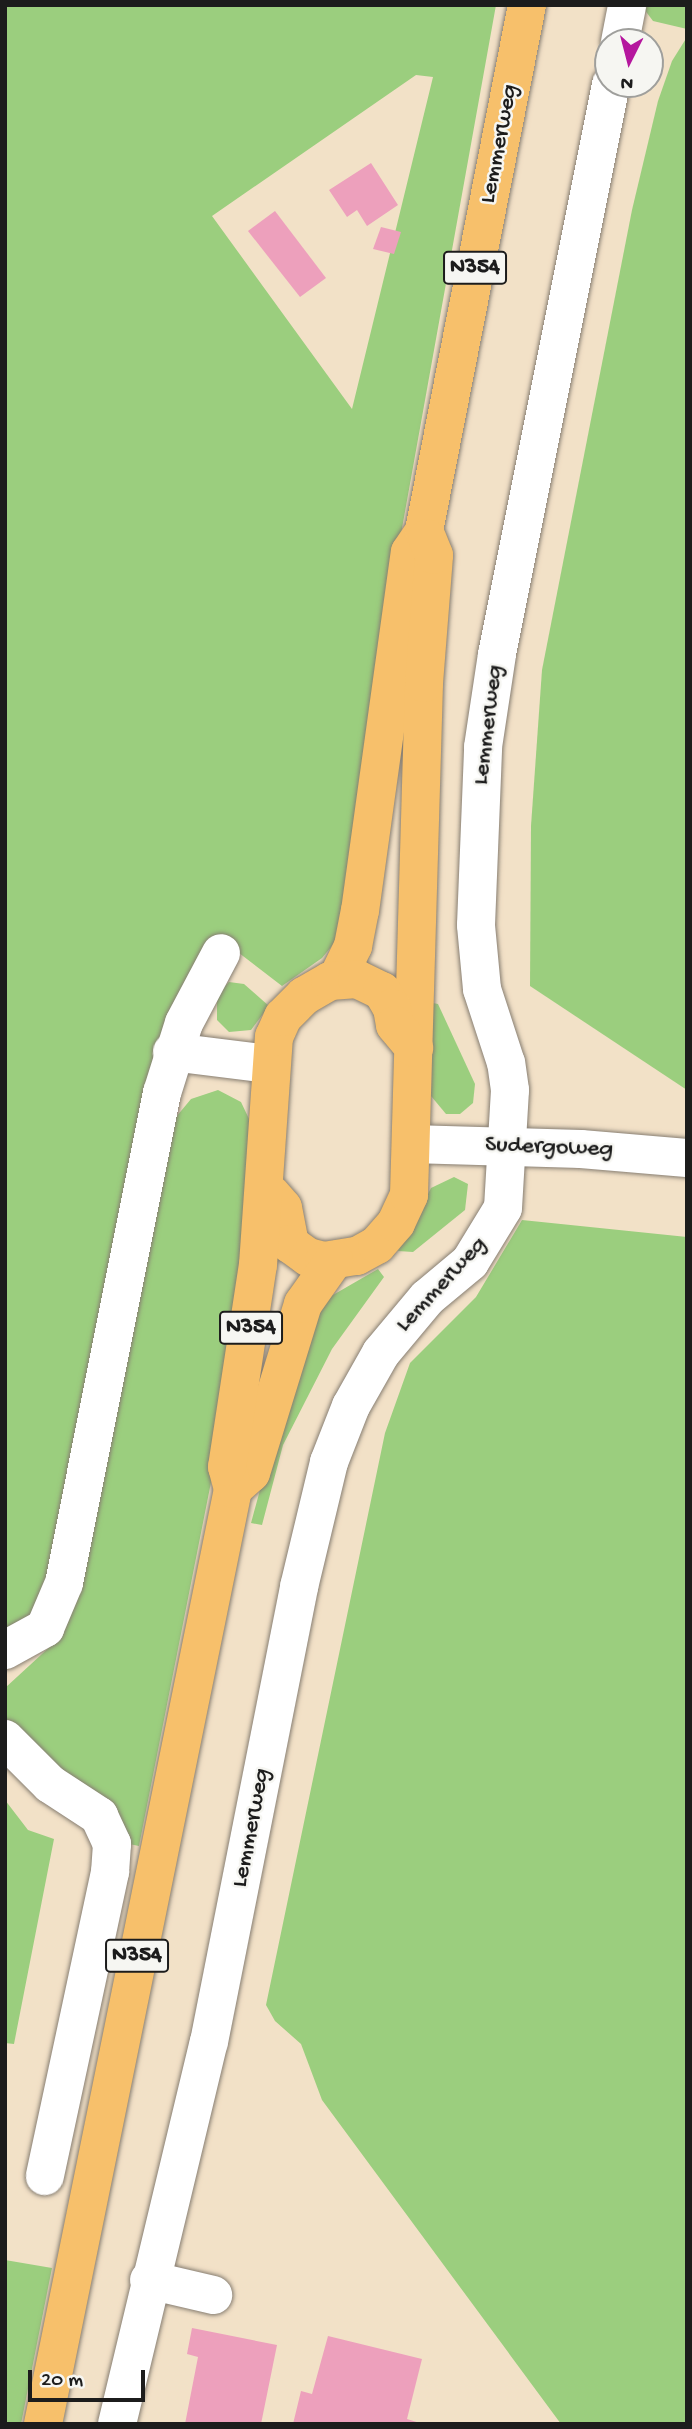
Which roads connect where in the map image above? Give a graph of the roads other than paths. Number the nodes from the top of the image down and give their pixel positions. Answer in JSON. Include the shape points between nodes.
{"nodes":[{"id":1,"x":527,"y":5,"type":"edge"},
{"id":2,"x":627,"y":5,"type":"edge"},
{"id":3,"x":623,"y":28,"type":"edge"},
{"id":4,"x":608,"y":98,"type":"edge"},
{"id":5,"x":424,"y":531,"type":"junction"},
{"id":6,"x":221,"y":953,"type":"dead end"},
{"id":7,"x":337,"y":979,"type":"junction"},
{"id":8,"x":414,"y":1048,"type":"junction"},
{"id":9,"x":172,"y":1052,"type":"junction"},
{"id":10,"x":269,"y":1064,"type":"junction"},
{"id":11,"x":411,"y":1144,"type":"junction"},
{"id":12,"x":509,"y":1147,"type":"junction"},
{"id":13,"x":687,"y":1158,"type":"edge"},
{"id":14,"x":264,"y":1187,"type":"junction"},
{"id":15,"x":334,"y":1260,"type":"junction"},
{"id":16,"x":233,"y":1489,"type":"junction"},
{"id":17,"x":5,"y":1650,"type":"edge"},
{"id":18,"x":5,"y":1739,"type":"edge"},
{"id":19,"x":45,"y":2151,"type":"dead end"},
{"id":20,"x":149,"y":2280,"type":"junction"},
{"id":21,"x":214,"y":2295,"type":"dead end"},
{"id":22,"x":43,"y":2424,"type":"edge"},
{"id":23,"x":117,"y":2424,"type":"edge"}],
"edges":[{"from":1,"to":5,"type":"main road","name":"Lemmerweg","number":"N354"},
{"from":2,"to":3,"type":"street"},
{"from":4,"to":12,"type":"street","name":"Lemmerweg","via":[[497,654],[483,747],[476,925],[482,989],[509,1077]]},
{"from":5,"to":7,"type":"main road","name":"Lemmerweg","number":"N354","via":[[410,552],[360,911],[353,946]]},
{"from":5,"to":8,"type":"main road","name":"Lemmerweg","number":"N354","via":[[434,555],[424,683]]},
{"from":6,"to":9,"type":"street","via":[[197,993]]},
{"from":7,"to":8,"type":"main road","via":[[357,979],[382,991],[393,1008],[395,1025]]},
{"from":7,"to":10,"type":"main road","number":"N354","via":[[299,999],[283,1017]]},
{"from":8,"to":11,"type":"main road","number":"N354"},
{"from":9,"to":10,"type":"street"},
{"from":9,"to":17,"type":"street","via":[[64,1583],[45,1628]]},
{"from":10,"to":14,"type":"main road","number":"N354"},
{"from":11,"to":12,"type":"street","name":"Sudergoweg"},
{"from":11,"to":15,"type":"main road","number":"N354","via":[[409,1195],[393,1229],[364,1253]]},
{"from":12,"to":13,"type":"street","name":"Sudergoweg"},
{"from":12,"to":20,"type":"street","name":"Lemmerweg","via":[[504,1200],[493,1230],[470,1262],[427,1298],[381,1353],[351,1406],[329,1462],[299,1587],[209,2042]]},
{"from":14,"to":15,"type":"main road","number":"N354","via":[[283,1208],[290,1244],[307,1257]]},
{"from":14,"to":16,"type":"main road","number":"N354","via":[[248,1348],[227,1467]]},
{"from":15,"to":16,"type":"main road","number":"N354","via":[[303,1304],[251,1473]]},
{"from":16,"to":22,"type":"main road","number":"N354"},
{"from":18,"to":19,"type":"street","via":[[50,1784],[99,1816],[112,1844],[110,1872]]},
{"from":20,"to":21,"type":"street"},
{"from":20,"to":23,"type":"street","name":"Lemmerweg"}]}
